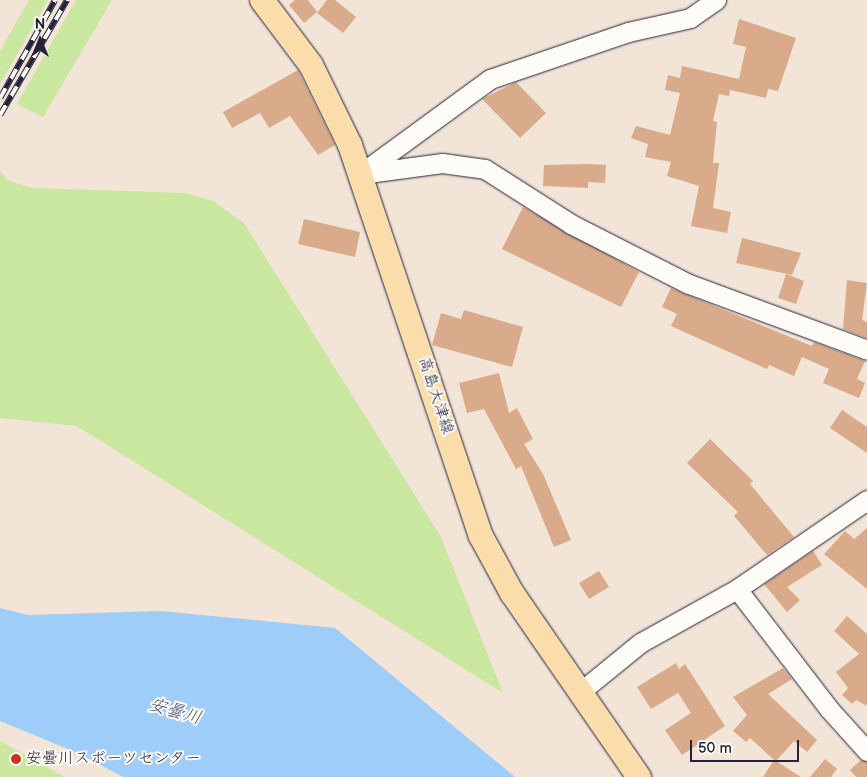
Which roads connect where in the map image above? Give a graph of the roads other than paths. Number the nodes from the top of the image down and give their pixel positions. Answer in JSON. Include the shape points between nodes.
{"nodes":[{"id":1,"x":262,"y":0,"type":"edge"},
{"id":2,"x":716,"y":0,"type":"edge"},
{"id":3,"x":360,"y":174,"type":"junction"},
{"id":4,"x":867,"y":350,"type":"edge"},
{"id":5,"x":867,"y":500,"type":"edge"},
{"id":6,"x":738,"y":589,"type":"junction"},
{"id":7,"x":580,"y":692,"type":"junction"},
{"id":8,"x":867,"y":751,"type":"edge"},
{"id":9,"x":639,"y":777,"type":"edge"}],
"edges":[{"from":1,"to":3,"type":"main road","name":"高島大津線","via":[[312,65]]},
{"from":2,"to":3,"type":"street","via":[[690,18],[628,32],[490,79]]},
{"from":3,"to":4,"type":"street","via":[[442,163],[485,169],[571,224],[689,284]]},
{"from":3,"to":7,"type":"main road","name":"高島大津線","via":[[481,536],[512,593]]},
{"from":5,"to":6,"type":"street"},
{"from":6,"to":7,"type":"street","via":[[640,643]]},
{"from":6,"to":8,"type":"street","via":[[829,709]]},
{"from":7,"to":9,"type":"main road","name":"高島大津線"}]}
